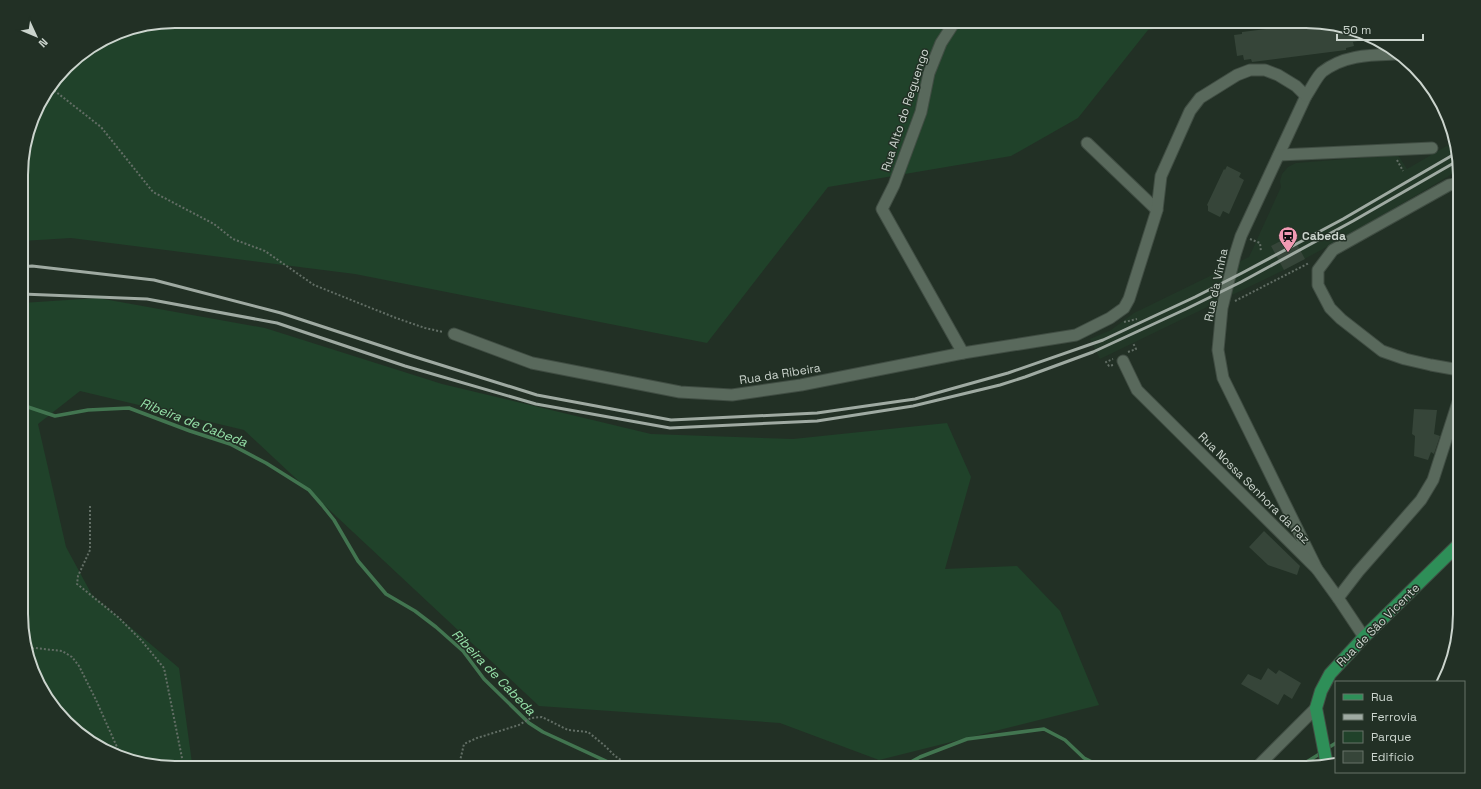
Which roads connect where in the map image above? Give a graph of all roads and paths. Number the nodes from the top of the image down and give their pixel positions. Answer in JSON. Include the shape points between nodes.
{"nodes":[{"id":1,"x":951,"y":28,"type":"edge"},
{"id":2,"x":1390,"y":54,"type":"edge"},
{"id":3,"x":54,"y":91,"type":"edge"},
{"id":4,"x":1306,"y":96,"type":"junction"},
{"id":5,"x":1087,"y":143,"type":"dead end"},
{"id":6,"x":1432,"y":148,"type":"dead end"},
{"id":7,"x":1279,"y":155,"type":"junction"},
{"id":8,"x":1453,"y":184,"type":"edge"},
{"id":9,"x":1157,"y":210,"type":"junction"},
{"id":10,"x":1241,"y":236,"type":"junction"},
{"id":11,"x":1260,"y":252,"type":"dead end"},
{"id":12,"x":1313,"y":260,"type":"dead end"},
{"id":13,"x":1222,"y":308,"type":"junction"},
{"id":14,"x":454,"y":334,"type":"joint"},
{"id":15,"x":963,"y":353,"type":"junction"},
{"id":16,"x":1123,"y":361,"type":"dead end"},
{"id":17,"x":1453,"y":369,"type":"edge"},
{"id":18,"x":1453,"y":418,"type":"edge"},
{"id":19,"x":90,"y":506,"type":"dead end"},
{"id":20,"x":1453,"y":550,"type":"edge"},
{"id":21,"x":1317,"y":569,"type":"junction"},
{"id":22,"x":1338,"y":598,"type":"junction"},
{"id":23,"x":1364,"y":637,"type":"junction"},
{"id":24,"x":32,"y":648,"type":"edge"},
{"id":25,"x":1316,"y":708,"type":"junction"},
{"id":26,"x":118,"y":750,"type":"edge"},
{"id":27,"x":1326,"y":760,"type":"edge"},
{"id":28,"x":183,"y":761,"type":"edge"},
{"id":29,"x":460,"y":761,"type":"edge"},
{"id":30,"x":623,"y":761,"type":"edge"},
{"id":31,"x":1263,"y":761,"type":"edge"}],
"edges":[{"from":1,"to":15,"type":"street","name":"Rua Alto do Reguengo","via":[[941,43],[929,73],[921,112],[894,185],[882,209]]},
{"from":2,"to":4,"type":"street","via":[[1359,56],[1342,60],[1321,73]]},
{"from":3,"to":14,"type":"path","via":[[101,127],[153,192],[214,224],[234,239],[265,251],[314,285],[396,318]]},
{"from":4,"to":7,"type":"street","name":"Rua da Vinha"},
{"from":4,"to":9,"type":"street","via":[[1278,75],[1265,70],[1250,70],[1200,98],[1190,111],[1161,176]]},
{"from":5,"to":9,"type":"street"},
{"from":6,"to":7,"type":"street"},
{"from":7,"to":10,"type":"street","name":"Rua da Vinha"},
{"from":8,"to":17,"type":"street","via":[[1333,250],[1318,270],[1318,285],[1330,308],[1382,351]]},
{"from":9,"to":15,"type":"street","name":"Rua da Ribeira","via":[[1130,299],[1124,308],[1076,335]]},
{"from":10,"to":11,"type":"path","via":[[1260,243]]},
{"from":10,"to":13,"type":"street","name":"Rua da Vinha"},
{"from":12,"to":13,"type":"path"},
{"from":13,"to":21,"type":"street","name":"Rua da Vinha","via":[[1218,350],[1223,378]]},
{"from":14,"to":15,"type":"street","name":"Rua da Ribeira","via":[[532,363],[680,392],[732,395],[802,385]]},
{"from":16,"to":21,"type":"street","name":"Rua Nossa Senhora da Paz","via":[[1137,390]]},
{"from":18,"to":22,"type":"street","via":[[1433,480],[1421,500]]},
{"from":19,"to":28,"type":"path","via":[[90,550],[77,584],[118,616],[164,668]]},
{"from":20,"to":23,"type":"main road","name":"Rua de São Vicente"},
{"from":21,"to":22,"type":"street","name":"Rua Nossa Senhora da Paz"},
{"from":22,"to":23,"type":"street","name":"Rua Nossa Senhora da Paz"},
{"from":23,"to":25,"type":"main road","name":"Rua de São Vicente","via":[[1330,674]]},
{"from":24,"to":26,"type":"path","via":[[62,651],[72,657],[96,700]]},
{"from":25,"to":27,"type":"main road","name":"Rua de São Vicente"},
{"from":25,"to":31,"type":"street"},
{"from":29,"to":30,"type":"path","via":[[464,744],[522,724],[531,718],[542,717],[568,730],[588,732]]}]}
